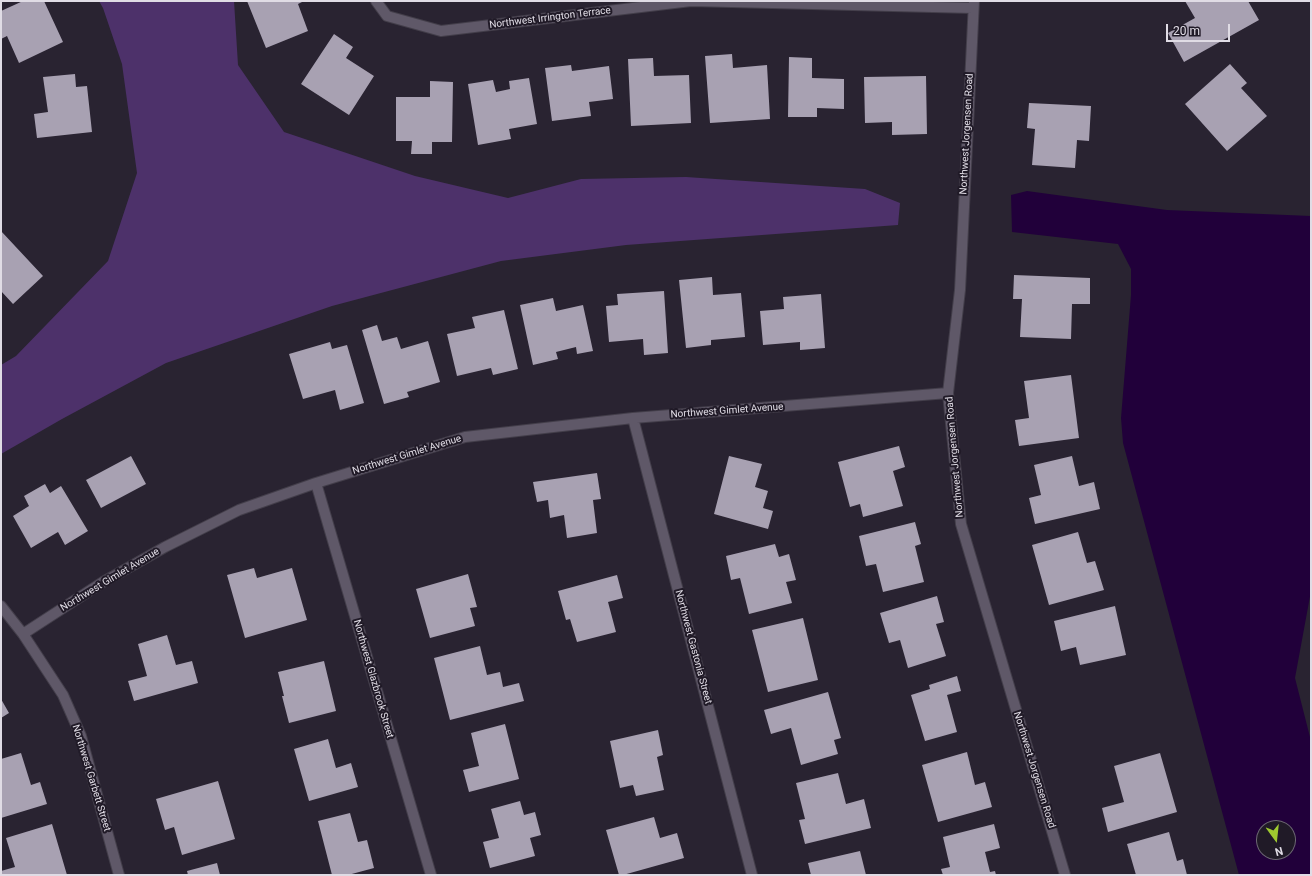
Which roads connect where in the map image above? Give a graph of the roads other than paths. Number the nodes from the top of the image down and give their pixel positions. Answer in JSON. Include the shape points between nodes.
{"nodes":[{"id":1,"x":376,"y":1,"type":"edge"},
{"id":2,"x":973,"y":5,"type":"edge"},
{"id":3,"x":948,"y":394,"type":"junction"},
{"id":4,"x":633,"y":418,"type":"junction"},
{"id":5,"x":316,"y":484,"type":"junction"},
{"id":6,"x":1,"y":606,"type":"edge"},
{"id":7,"x":23,"y":634,"type":"junction"},
{"id":8,"x":119,"y":875,"type":"edge"},
{"id":9,"x":431,"y":875,"type":"edge"},
{"id":10,"x":752,"y":875,"type":"edge"},
{"id":11,"x":1065,"y":875,"type":"edge"}],
"edges":[{"from":1,"to":2,"type":"street","name":"Northwest Irrington Terrace","via":[[388,16],[441,31],[691,1]]},
{"from":2,"to":3,"type":"street","name":"Northwest Jorgensen Road","via":[[960,290]]},
{"from":3,"to":4,"type":"street","name":"Northwest Gimlet Avenue"},
{"from":3,"to":11,"type":"street","name":"Northwest Jorgensen Road","via":[[961,524]]},
{"from":4,"to":5,"type":"street","name":"Northwest Gimlet Avenue","via":[[465,437]]},
{"from":4,"to":10,"type":"street","name":"Northwest Gastonia Street"},
{"from":5,"to":7,"type":"street","name":"Northwest Gimlet Avenue","via":[[239,510],[165,547],[103,582]]},
{"from":5,"to":9,"type":"street","name":"Northwest Glazbrook Street"},
{"from":6,"to":7,"type":"street","name":"Northwest Garbett Street"},
{"from":7,"to":8,"type":"street","name":"Northwest Garbett Street","via":[[63,695],[81,736]]}]}
